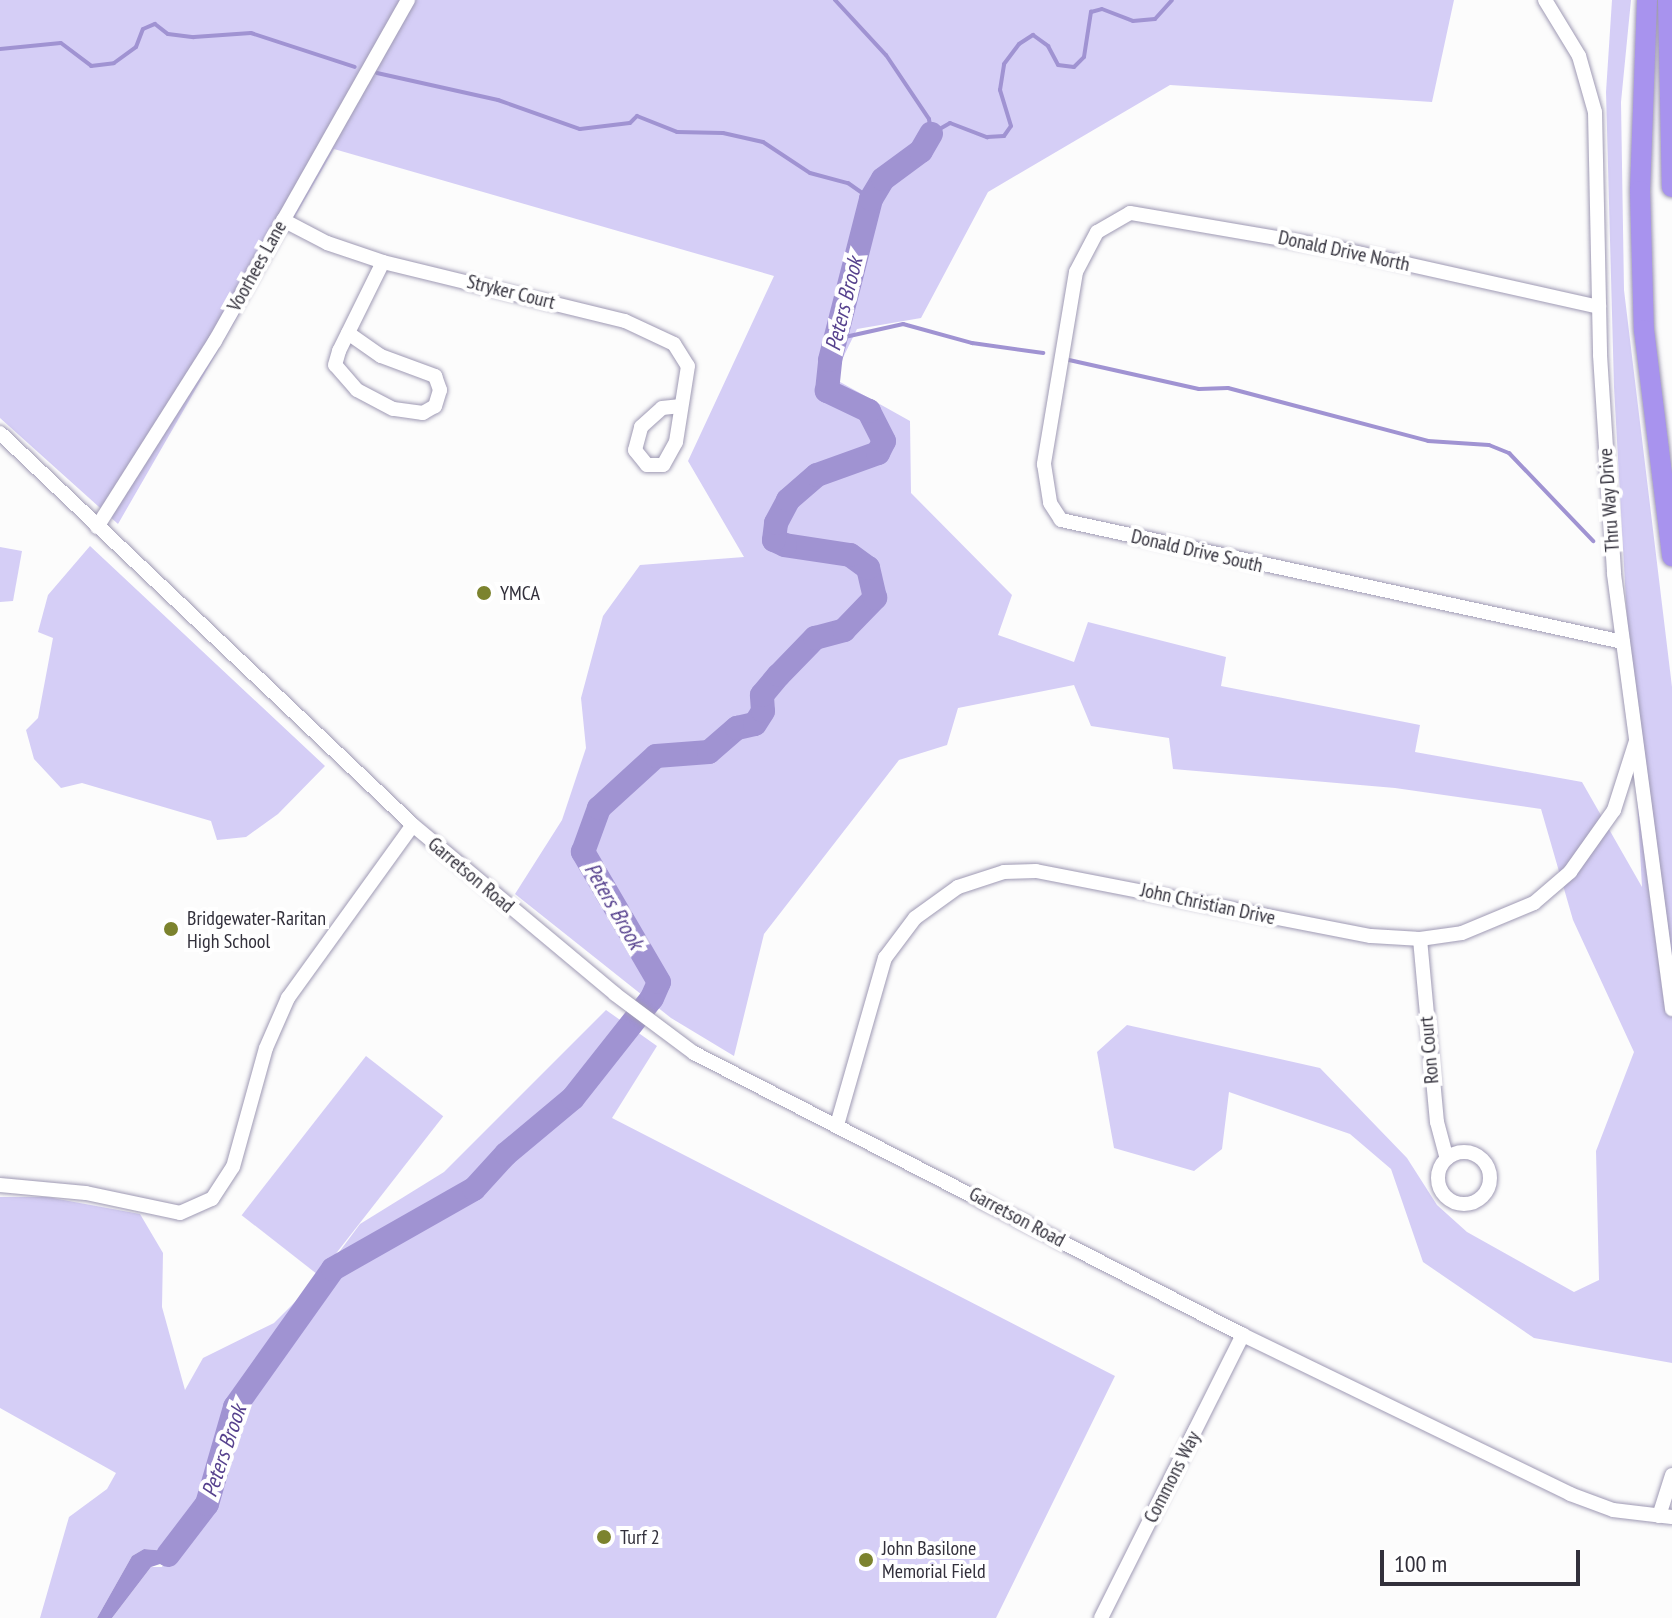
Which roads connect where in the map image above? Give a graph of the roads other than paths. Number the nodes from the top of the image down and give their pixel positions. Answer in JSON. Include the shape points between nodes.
{"nodes":[{"id":1,"x":408,"y":0,"type":"edge"},
{"id":2,"x":1545,"y":0,"type":"edge"},
{"id":3,"x":1647,"y":0,"type":"edge"},
{"id":4,"x":1668,"y":0,"type":"edge"},
{"id":5,"x":1672,"y":187,"type":"edge"},
{"id":6,"x":283,"y":220,"type":"junction"},
{"id":7,"x":1093,"y":236,"type":"joint"},
{"id":8,"x":383,"y":262,"type":"junction"},
{"id":9,"x":1599,"y":307,"type":"junction"},
{"id":10,"x":348,"y":333,"type":"junction"},
{"id":11,"x":681,"y":406,"type":"dead end"},
{"id":12,"x":0,"y":433,"type":"edge"},
{"id":13,"x":97,"y":527,"type":"junction"},
{"id":14,"x":1672,"y":556,"type":"edge"},
{"id":15,"x":1623,"y":642,"type":"junction"},
{"id":16,"x":1636,"y":741,"type":"junction"},
{"id":17,"x":413,"y":825,"type":"junction"},
{"id":18,"x":1420,"y":939,"type":"junction"},
{"id":19,"x":1672,"y":1009,"type":"edge"},
{"id":20,"x":837,"y":1125,"type":"junction"},
{"id":21,"x":1447,"y":1159,"type":"dead end"},
{"id":22,"x":0,"y":1185,"type":"edge"},
{"id":23,"x":1243,"y":1335,"type":"junction"},
{"id":24,"x":1672,"y":1475,"type":"edge"},
{"id":25,"x":1665,"y":1516,"type":"edge"},
{"id":26,"x":1101,"y":1618,"type":"edge"}],
"edges":[{"from":1,"to":6,"type":"street","name":"Voorhees Lane"},
{"from":2,"to":9,"type":"street","name":"Thru Way Drive","via":[[1579,56],[1592,93]]},
{"from":3,"to":14,"type":"highway","via":[[1640,191],[1644,330]]},
{"from":4,"to":5,"type":"highway"},
{"from":6,"to":8,"type":"street","name":"Stryker Court","via":[[327,243]]},
{"from":6,"to":13,"type":"street","name":"Voorhees Lane","via":[[199,367]]},
{"from":7,"to":9,"type":"street","name":"Donald Drive North","via":[[1139,211]]},
{"from":7,"to":15,"type":"street","name":"Donald Drive South","via":[[1076,272],[1047,429],[1048,490],[1061,520]]},
{"from":8,"to":10,"type":"street"},
{"from":8,"to":11,"type":"street","name":"Stryker Court","via":[[653,332],[686,358]]},
{"from":9,"to":15,"type":"street","name":"Thru Way Drive"},
{"from":10,"to":10,"type":"street","via":[[335,365],[357,390],[405,412],[423,413],[435,406],[440,390],[435,376],[381,356]]},
{"from":12,"to":13,"type":"street","name":"Garretson Road"},
{"from":13,"to":17,"type":"street","name":"Garretson Road"},
{"from":15,"to":16,"type":"street","name":"Thru Way Drive"},
{"from":16,"to":18,"type":"street","name":"John Christian Drive","via":[[1614,810],[1587,853],[1555,887],[1487,926]]},
{"from":16,"to":19,"type":"street","name":"Thru Way Drive"},
{"from":17,"to":20,"type":"street","name":"Garretson Road","via":[[668,1036]]},
{"from":17,"to":22,"type":"street","name":"Garretson Road","via":[[288,998],[266,1048],[233,1167],[212,1199],[180,1213],[86,1193]]},
{"from":18,"to":20,"type":"street","name":"John Christian Drive","via":[[1371,936],[1036,871],[983,878],[932,903],[885,958]]},
{"from":18,"to":21,"type":"street","name":"Ron Court","via":[[1437,1122]]},
{"from":20,"to":23,"type":"street","name":"Garretson Road"},
{"from":23,"to":25,"type":"street","name":"Garretson Road","via":[[1581,1499]]},
{"from":23,"to":26,"type":"street","name":"Commons Way"},
{"from":24,"to":25,"type":"street"}]}
